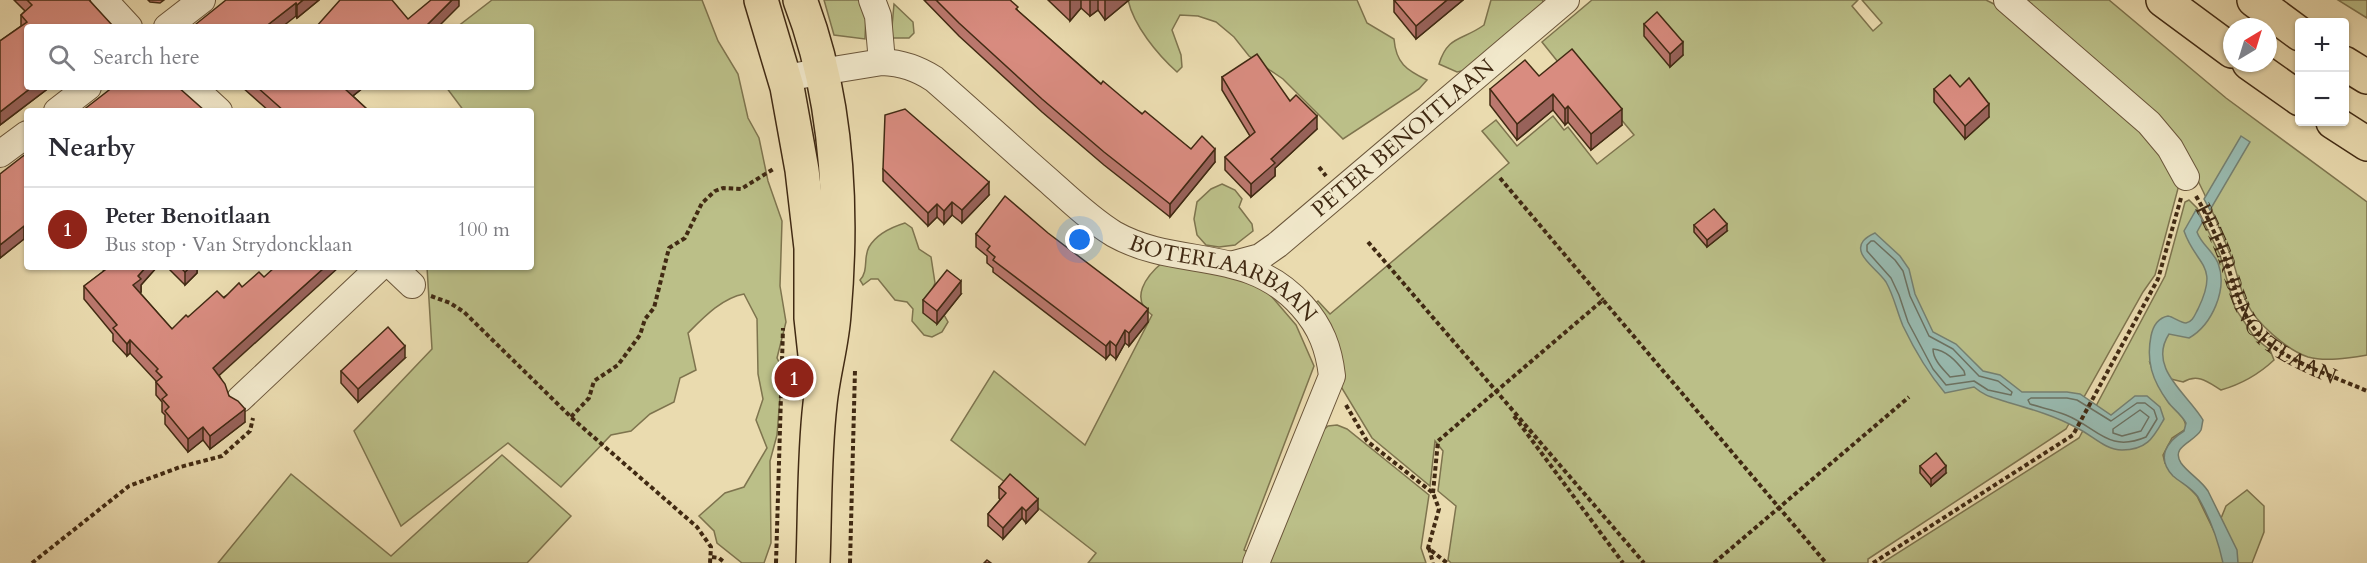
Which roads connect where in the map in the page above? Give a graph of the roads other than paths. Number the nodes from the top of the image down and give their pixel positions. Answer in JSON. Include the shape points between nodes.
{"nodes":[{"id":1,"x":104,"y":0,"type":"edge"},
{"id":2,"x":202,"y":0,"type":"edge"},
{"id":3,"x":761,"y":0,"type":"edge"},
{"id":4,"x":800,"y":0,"type":"edge"},
{"id":5,"x":872,"y":0,"type":"edge"},
{"id":6,"x":1566,"y":0,"type":"edge"},
{"id":7,"x":2007,"y":0,"type":"edge"},
{"id":8,"x":2163,"y":0,"type":"edge"},
{"id":9,"x":2254,"y":0,"type":"edge"},
{"id":10,"x":126,"y":24,"type":"edge"},
{"id":11,"x":171,"y":24,"type":"edge"},
{"id":12,"x":2295,"y":30,"type":"edge"},
{"id":13,"x":2223,"y":44,"type":"edge"},
{"id":14,"x":882,"y":62,"type":"junction"},
{"id":15,"x":2349,"y":66,"type":"edge"},
{"id":16,"x":822,"y":70,"type":"junction"},
{"id":17,"x":2261,"y":72,"type":"edge"},
{"id":18,"x":2367,"y":77,"type":"edge"},
{"id":19,"x":784,"y":78,"type":"junction"},
{"id":20,"x":84,"y":90,"type":"edge"},
{"id":21,"x":196,"y":90,"type":"edge"},
{"id":22,"x":2295,"y":96,"type":"edge"},
{"id":23,"x":61,"y":108,"type":"edge"},
{"id":24,"x":216,"y":108,"type":"edge"},
{"id":25,"x":2339,"y":126,"type":"edge"},
{"id":26,"x":24,"y":136,"type":"edge"},
{"id":27,"x":2367,"y":144,"type":"edge"},
{"id":28,"x":0,"y":154,"type":"edge"},
{"id":29,"x":2186,"y":177,"type":"road end"},
{"id":30,"x":1233,"y":264,"type":"junction"},
{"id":31,"x":377,"y":270,"type":"edge"},
{"id":32,"x":396,"y":270,"type":"edge"},
{"id":33,"x":412,"y":285,"type":"road end"},
{"id":34,"x":244,"y":396,"type":"road end"},
{"id":35,"x":820,"y":404,"type":"junction"},
{"id":36,"x":813,"y":563,"type":"edge"},
{"id":37,"x":1256,"y":563,"type":"edge"}],
"edges":[{"from":1,"to":10,"type":"street"},
{"from":2,"to":11,"type":"street"},
{"from":3,"to":19,"type":"main road"},
{"from":4,"to":16,"type":"main road"},
{"from":5,"to":14,"type":"street","via":[[878,16]]},
{"from":6,"to":30,"type":"street","name":"PETER BENOITLAAN","via":[[1277,244],[1260,257]]},
{"from":7,"to":29,"type":"street","name":"PETER BENOITLAAN","via":[[2149,123],[2170,148]]},
{"from":8,"to":13,"type":"main road"},
{"from":9,"to":12,"type":"main road"},
{"from":14,"to":16,"type":"street","name":"BOTERLAARBAAN"},
{"from":14,"to":30,"type":"street","name":"BOTERLAARBAAN","via":[[916,68],[934,78],[1113,233],[1161,252]]},
{"from":15,"to":18,"type":"main road"},
{"from":16,"to":19,"type":"street","name":"BOTERLAARBAAN"},
{"from":16,"to":35,"type":"main road","via":[[839,222],[834,315]]},
{"from":17,"to":22,"type":"main road"},
{"from":19,"to":35,"type":"main road","via":[[802,170],[811,248],[812,318]]},
{"from":20,"to":23,"type":"street"},
{"from":21,"to":24,"type":"street"},
{"from":25,"to":27,"type":"main road"},
{"from":26,"to":28,"type":"street"},
{"from":30,"to":37,"type":"street","name":"BOTERLAARBAAN","via":[[1274,281],[1300,305],[1330,353],[1332,376]]},
{"from":31,"to":34,"type":"street"},
{"from":32,"to":33,"type":"street"},
{"from":35,"to":36,"type":"main road"}]}
